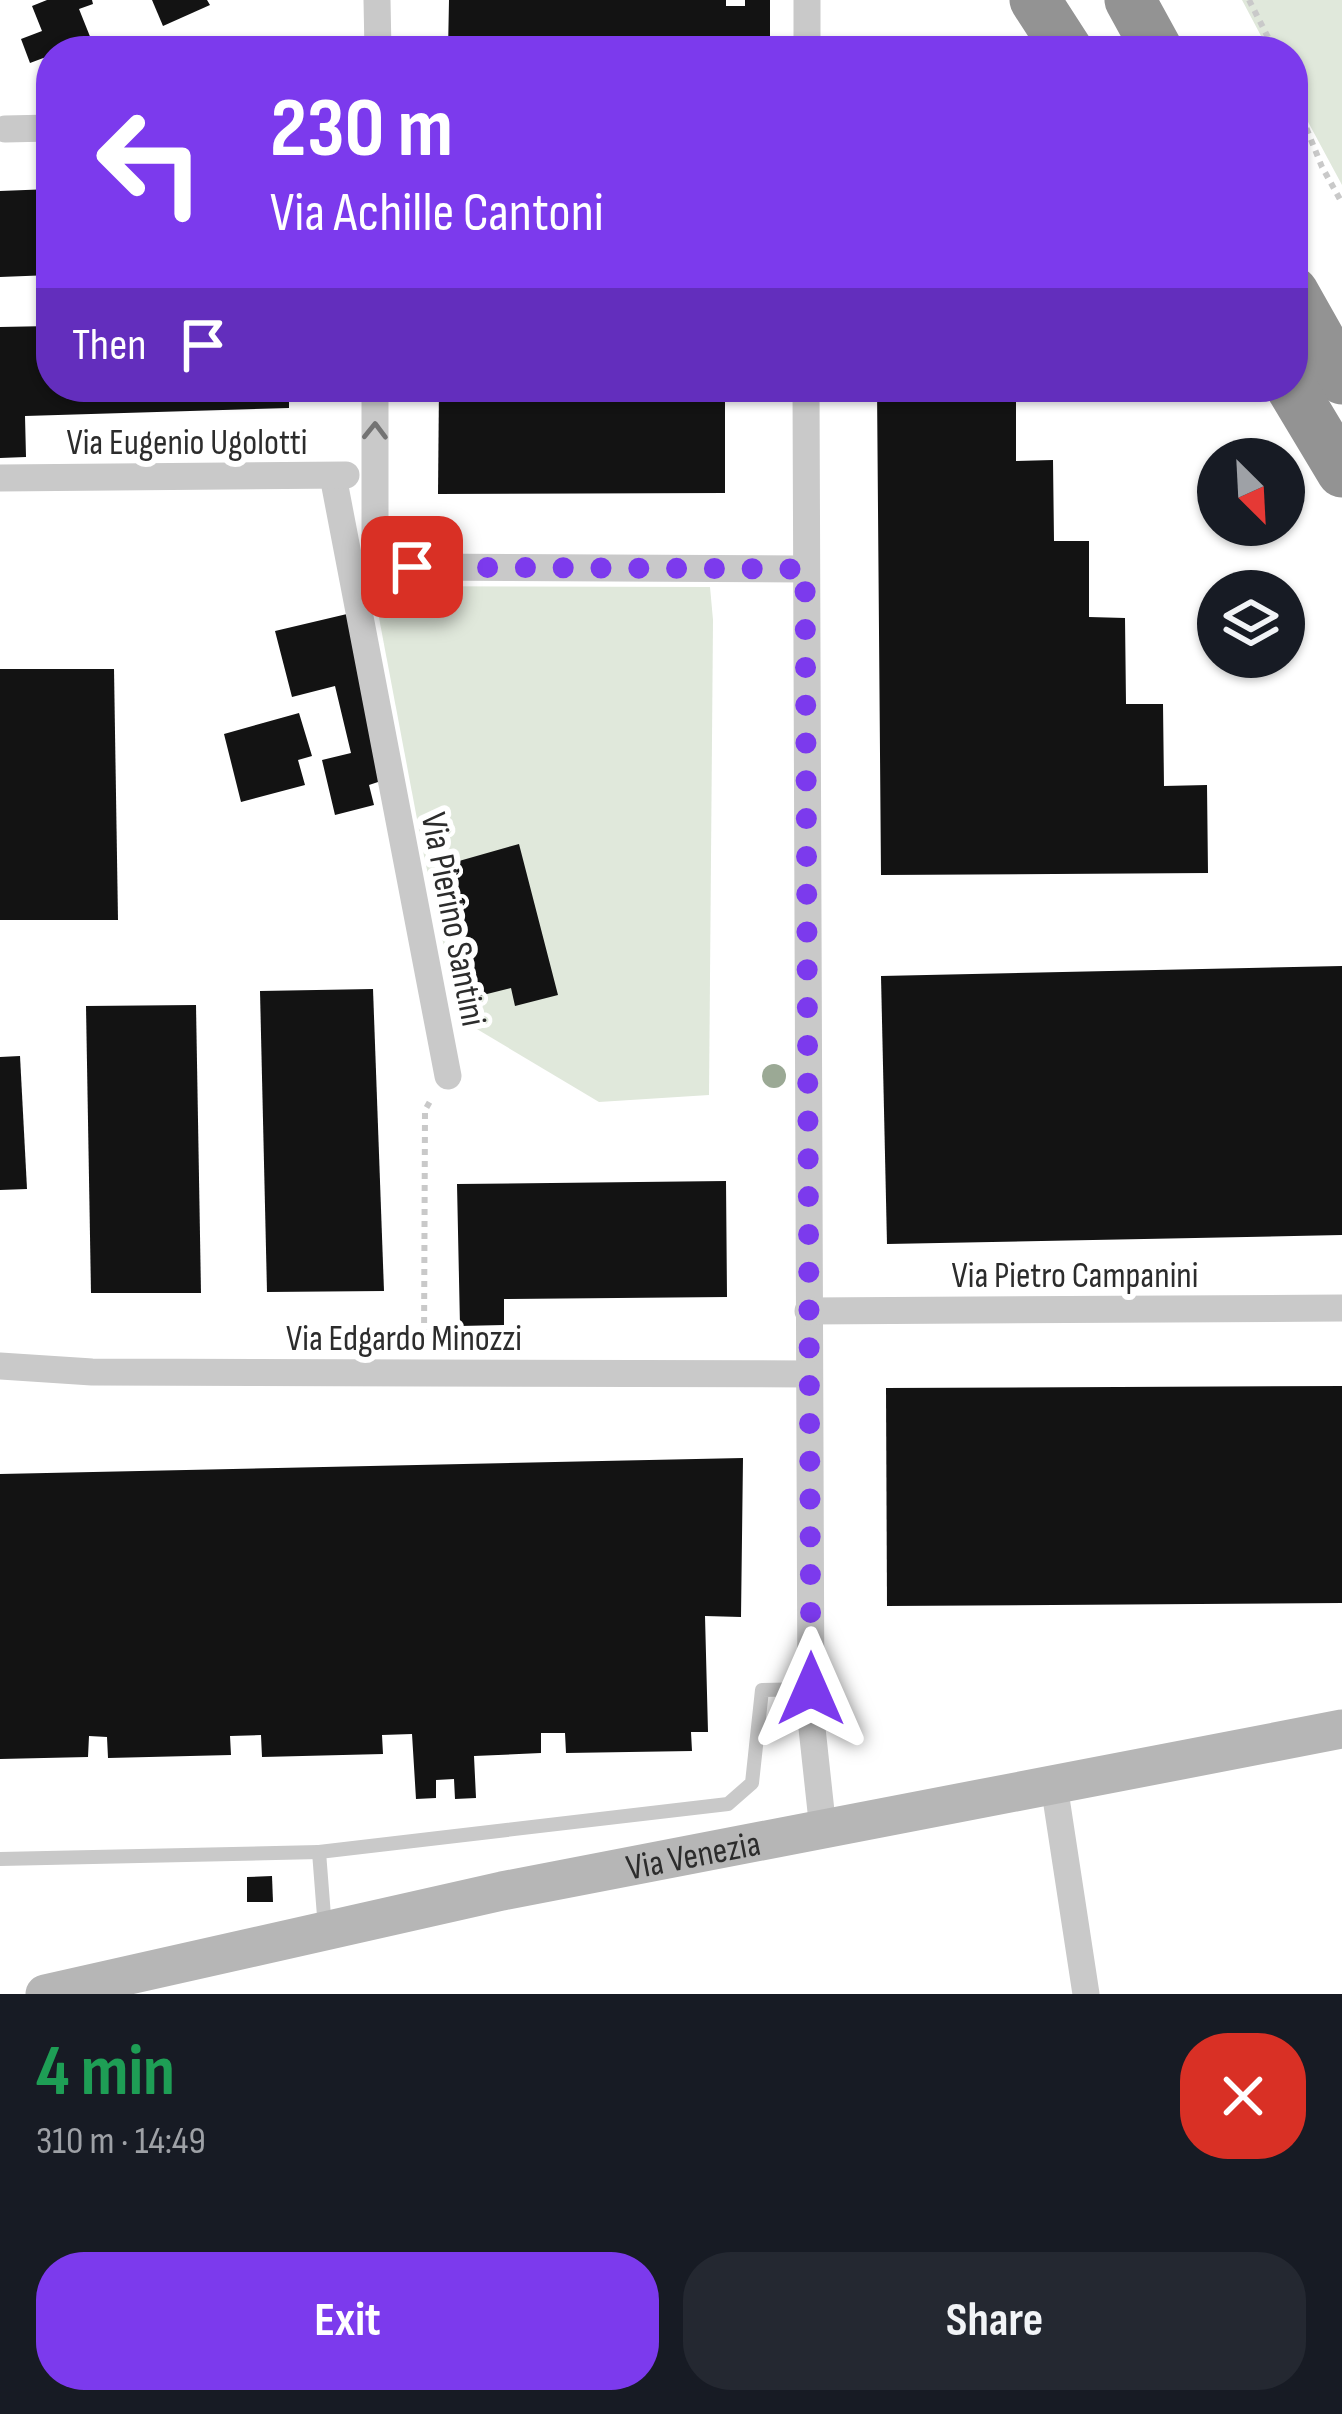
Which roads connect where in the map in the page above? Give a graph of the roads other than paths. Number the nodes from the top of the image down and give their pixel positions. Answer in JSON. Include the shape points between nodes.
{"nodes":[{"id":1,"x":377,"y":0,"type":"edge"},
{"id":2,"x":807,"y":0,"type":"edge"},
{"id":3,"x":1035,"y":0,"type":"edge"},
{"id":4,"x":1075,"y":0,"type":"edge"},
{"id":5,"x":1130,"y":0,"type":"edge"},
{"id":6,"x":1151,"y":0,"type":"edge"},
{"id":7,"x":378,"y":36,"type":"edge"},
{"id":8,"x":807,"y":36,"type":"edge"},
{"id":9,"x":1058,"y":36,"type":"edge"},
{"id":10,"x":1095,"y":36,"type":"edge"},
{"id":11,"x":1150,"y":36,"type":"edge"},
{"id":12,"x":1168,"y":36,"type":"edge"},
{"id":13,"x":36,"y":128,"type":"edge"},
{"id":14,"x":4,"y":129,"type":"dead end"},
{"id":15,"x":1308,"y":319,"type":"edge"},
{"id":16,"x":1342,"y":379,"type":"edge"},
{"id":17,"x":376,"y":402,"type":"edge"},
{"id":18,"x":806,"y":402,"type":"edge"},
{"id":19,"x":1300,"y":402,"type":"edge"},
{"id":20,"x":1342,"y":472,"type":"edge"},
{"id":21,"x":374,"y":475,"type":"junction"},
{"id":22,"x":333,"y":476,"type":"junction"},
{"id":23,"x":0,"y":478,"type":"edge"},
{"id":24,"x":805,"y":569,"type":"junction"},
{"id":25,"x":448,"y":1076,"type":"road end"},
{"id":26,"x":1342,"y":1308,"type":"edge"},
{"id":27,"x":808,"y":1311,"type":"junction"},
{"id":28,"x":0,"y":1366,"type":"edge"},
{"id":29,"x":809,"y":1374,"type":"junction"},
{"id":30,"x":811,"y":1689,"type":"junction"},
{"id":31,"x":1342,"y":1729,"type":"edge"},
{"id":32,"x":1054,"y":1785,"type":"junction"},
{"id":33,"x":823,"y":1830,"type":"junction"},
{"id":34,"x":320,"y":1852,"type":"junction"},
{"id":35,"x":0,"y":1859,"type":"edge"},
{"id":36,"x":325,"y":1929,"type":"junction"},
{"id":37,"x":45,"y":1994,"type":"edge"},
{"id":38,"x":1086,"y":1994,"type":"edge"}],
"edges":[{"from":1,"to":7,"type":"street"},
{"from":2,"to":8,"type":"street"},
{"from":3,"to":9,"type":"highway"},
{"from":4,"to":10,"type":"highway"},
{"from":5,"to":11,"type":"highway"},
{"from":6,"to":12,"type":"highway"},
{"from":13,"to":14,"type":"street"},
{"from":15,"to":16,"type":"highway"},
{"from":21,"to":17,"type":"street","one_way":true},
{"from":18,"to":24,"type":"street"},
{"from":19,"to":20,"type":"highway"},
{"from":21,"to":22,"type":"street","name":"Via Eugenio Ugolotti"},
{"from":21,"to":24,"type":"street","via":[[375,536],[412,567]]},
{"from":22,"to":23,"type":"street","name":"Via Eugenio Ugolotti"},
{"from":22,"to":25,"type":"street","name":"Via Pierino Santini"},
{"from":24,"to":27,"type":"street"},
{"from":26,"to":27,"type":"street","name":"Via Pietro Campanini"},
{"from":27,"to":29,"type":"street"},
{"from":28,"to":29,"type":"street","name":"Via Edgardo Minozzi"},
{"from":29,"to":30,"type":"street"},
{"from":30,"to":33,"type":"street"},
{"from":30,"to":34,"type":"lane","via":[[762,1690],[752,1783],[728,1804]]},
{"from":31,"to":32,"type":"main road","name":"Via Venezia"},
{"from":32,"to":33,"type":"main road","name":"Via Venezia"},
{"from":32,"to":38,"type":"street"},
{"from":33,"to":36,"type":"main road","name":"Via Venezia"},
{"from":34,"to":35,"type":"lane"},
{"from":34,"to":36,"type":"lane"},
{"from":36,"to":37,"type":"main road","name":"Via Venezia"}]}
